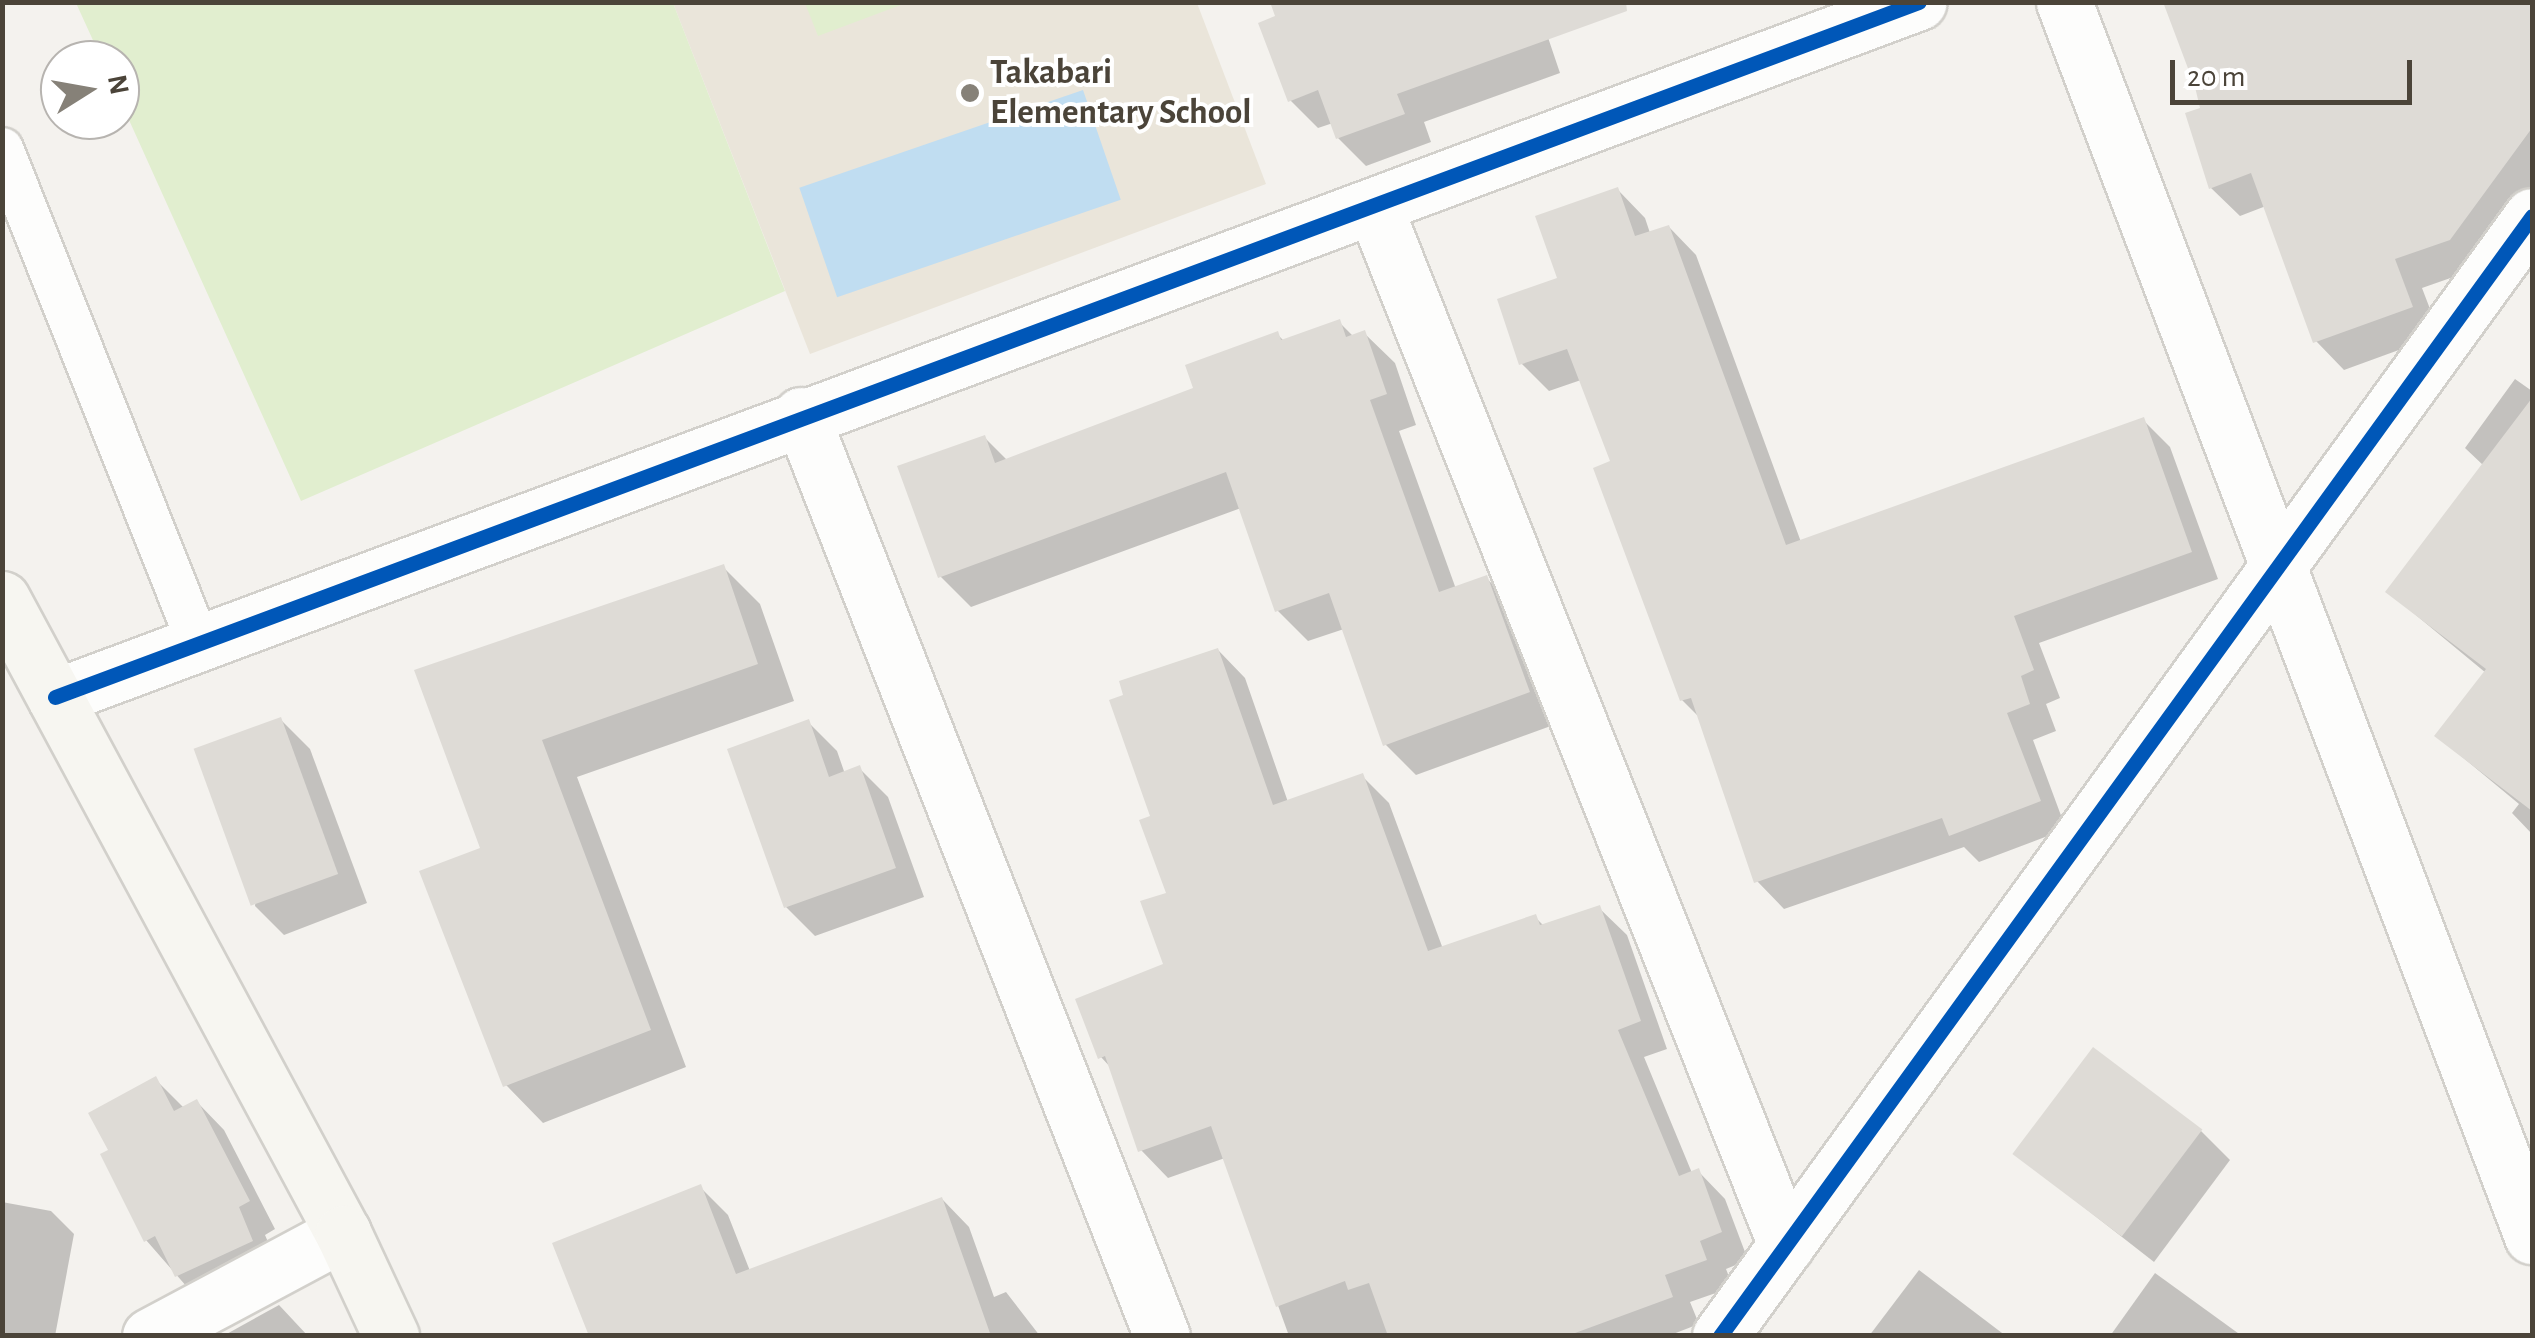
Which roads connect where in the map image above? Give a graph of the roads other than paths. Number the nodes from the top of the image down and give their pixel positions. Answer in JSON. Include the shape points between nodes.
{"nodes":[{"id":1,"x":1919,"y":2,"type":"edge"},
{"id":2,"x":2064,"y":2,"type":"edge"},
{"id":3,"x":2,"y":149,"type":"edge"},
{"id":4,"x":1374,"y":206,"type":"junction"},
{"id":5,"x":2532,"y":216,"type":"edge"},
{"id":6,"x":801,"y":415,"type":"junction"},
{"id":7,"x":2280,"y":571,"type":"junction"},
{"id":8,"x":2,"y":598,"type":"edge"},
{"id":9,"x":198,"y":642,"type":"junction"},
{"id":10,"x":55,"y":696,"type":"junction"},
{"id":11,"x":344,"y":1234,"type":"junction"},
{"id":12,"x":2532,"y":1236,"type":"edge"},
{"id":13,"x":1786,"y":1244,"type":"junction"},
{"id":14,"x":150,"y":1336,"type":"edge"},
{"id":15,"x":391,"y":1336,"type":"edge"},
{"id":16,"x":1162,"y":1336,"type":"edge"},
{"id":17,"x":1720,"y":1336,"type":"edge"}],
"edges":[{"from":1,"to":4,"type":"street"},
{"from":2,"to":7,"type":"street"},
{"from":3,"to":9,"type":"lane"},
{"from":4,"to":6,"type":"street"},
{"from":4,"to":13,"type":"street"},
{"from":5,"to":7,"type":"street"},
{"from":6,"to":9,"type":"street"},
{"from":6,"to":16,"type":"street"},
{"from":7,"to":12,"type":"street"},
{"from":7,"to":13,"type":"street"},
{"from":8,"to":10,"type":"street"},
{"from":9,"to":10,"type":"street"},
{"from":10,"to":11,"type":"street"},
{"from":11,"to":14,"type":"street"},
{"from":11,"to":15,"type":"street"},
{"from":13,"to":17,"type":"street"}]}
